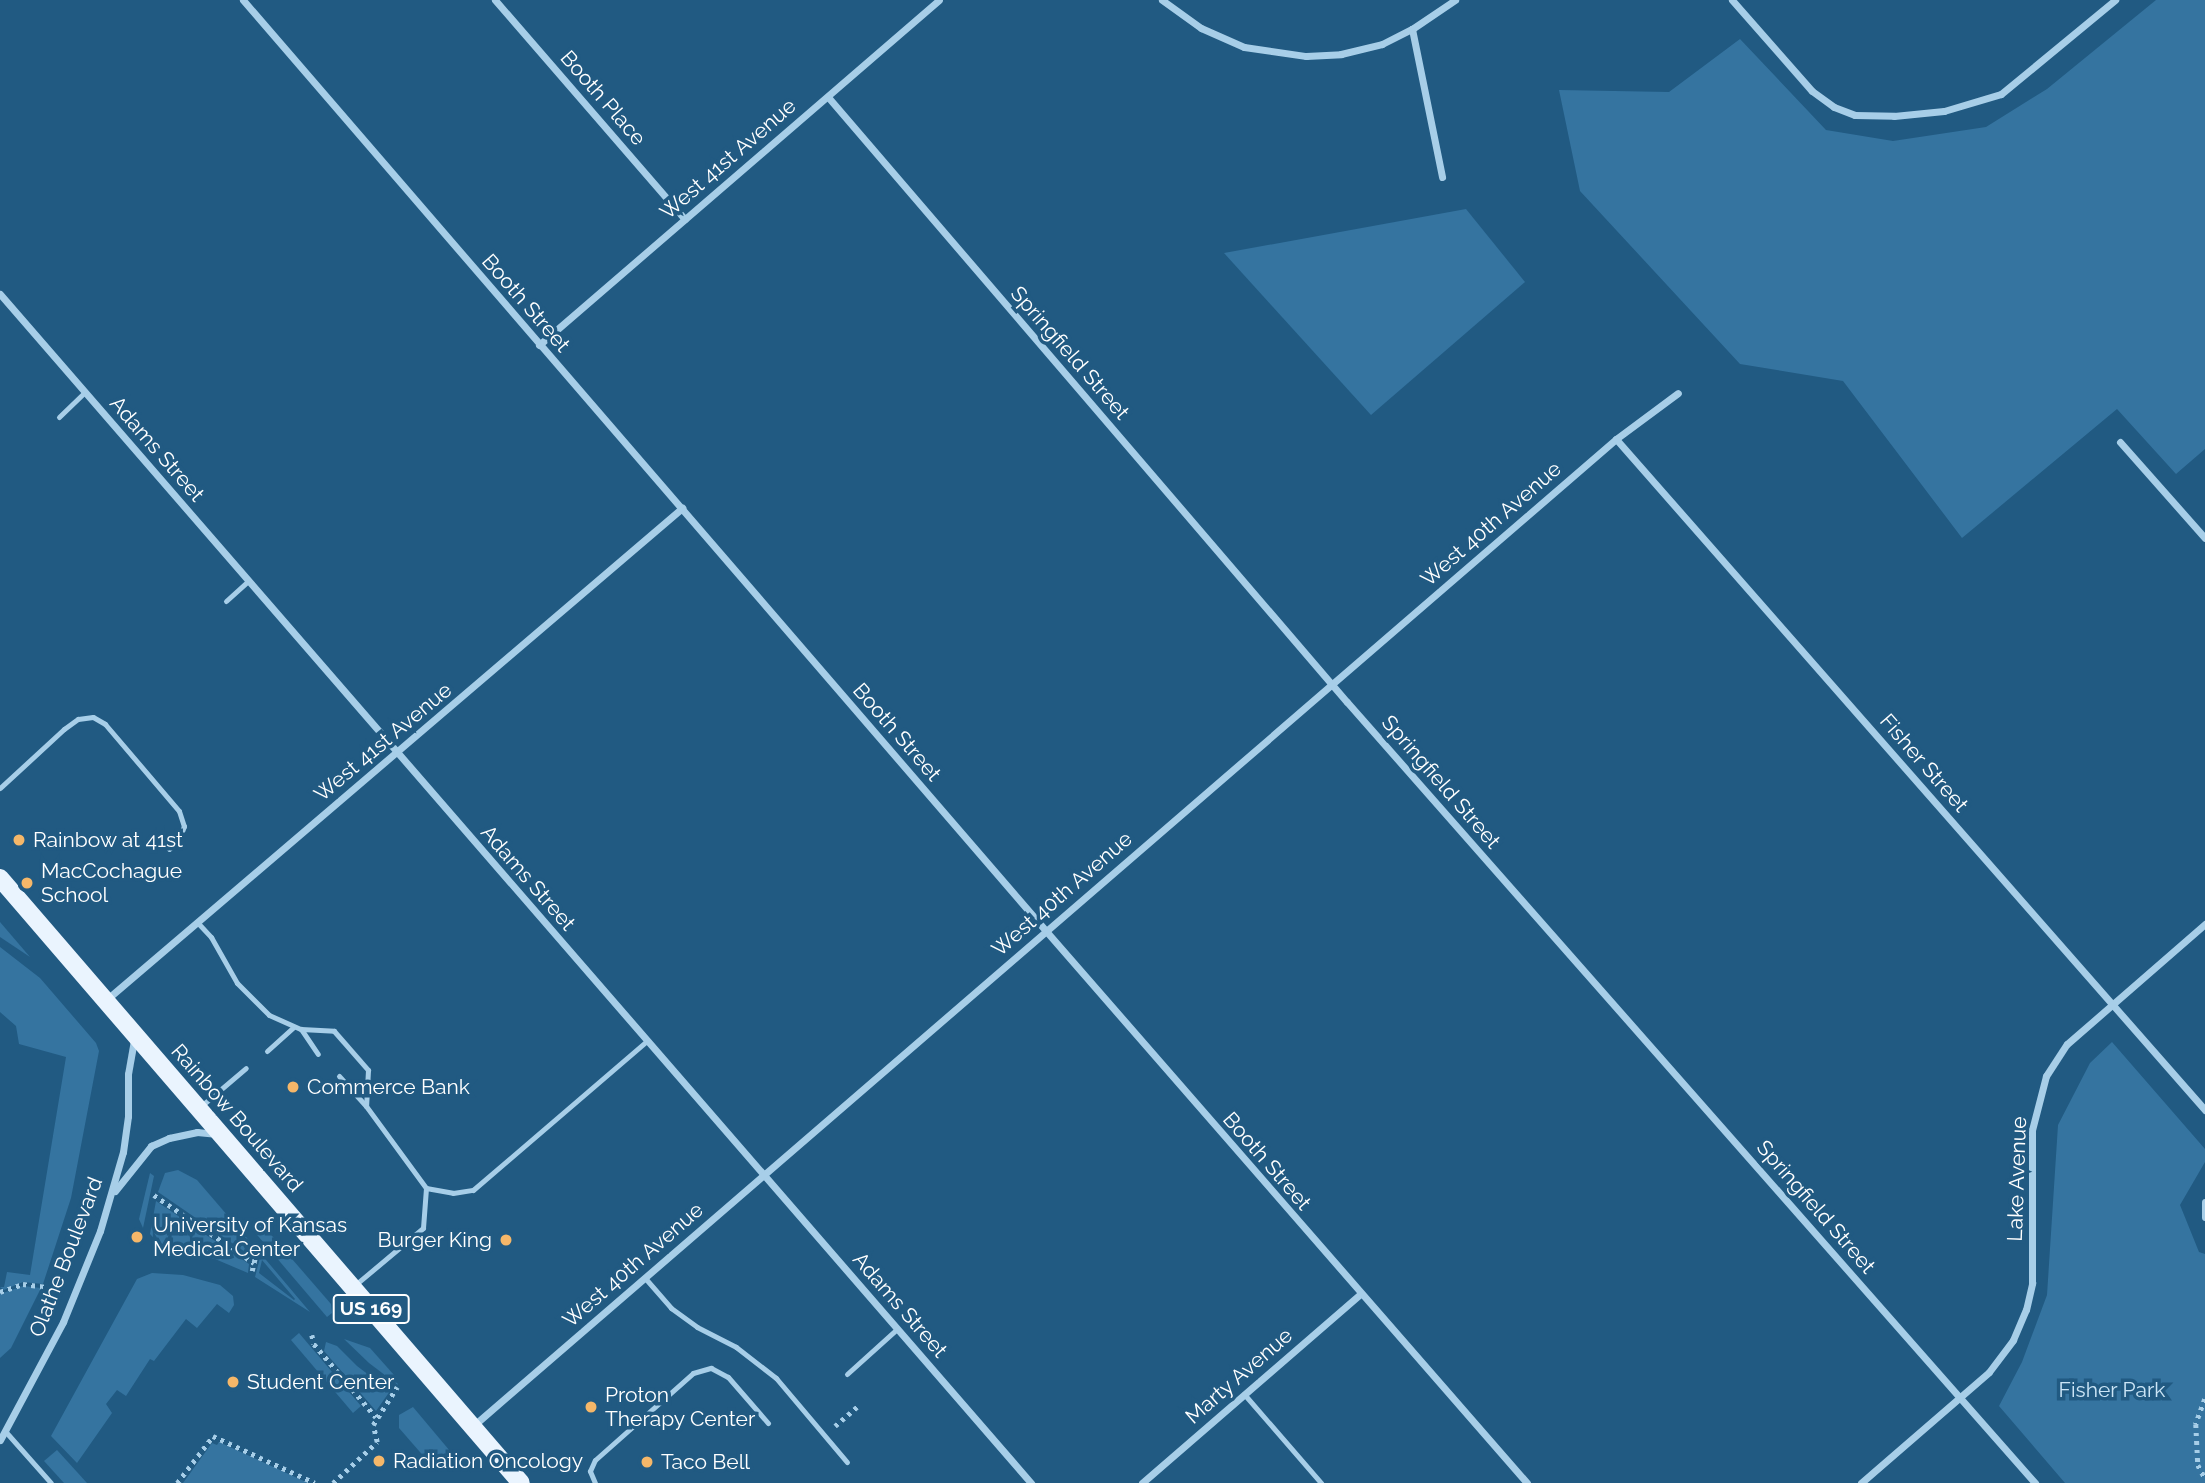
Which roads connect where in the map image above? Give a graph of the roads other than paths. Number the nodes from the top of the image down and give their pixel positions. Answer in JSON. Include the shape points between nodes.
{"nodes":[{"id":1,"x":243,"y":0,"type":"edge"},
{"id":2,"x":495,"y":0,"type":"edge"},
{"id":3,"x":939,"y":0,"type":"edge"},
{"id":4,"x":1162,"y":0,"type":"edge"},
{"id":5,"x":1455,"y":0,"type":"edge"},
{"id":6,"x":1732,"y":0,"type":"edge"},
{"id":7,"x":2115,"y":0,"type":"edge"},
{"id":8,"x":1412,"y":29,"type":"junction"},
{"id":9,"x":828,"y":97,"type":"junction"},
{"id":10,"x":1442,"y":177,"type":"dead end"},
{"id":11,"x":685,"y":219,"type":"junction"},
{"id":12,"x":0,"y":294,"type":"edge"},
{"id":13,"x":539,"y":345,"type":"junction"},
{"id":14,"x":85,"y":392,"type":"junction"},
{"id":15,"x":1678,"y":393,"type":"dead end"},
{"id":16,"x":59,"y":416,"type":"dead end"},
{"id":17,"x":1616,"y":439,"type":"junction"},
{"id":18,"x":2120,"y":442,"type":"dead end"},
{"id":19,"x":682,"y":508,"type":"junction"},
{"id":20,"x":2205,"y":538,"type":"edge"},
{"id":21,"x":248,"y":581,"type":"junction"},
{"id":22,"x":226,"y":601,"type":"dead end"},
{"id":23,"x":1332,"y":685,"type":"junction"},
{"id":24,"x":396,"y":754,"type":"junction"},
{"id":25,"x":0,"y":788,"type":"edge"},
{"id":26,"x":169,"y":849,"type":"dead end"},
{"id":27,"x":0,"y":878,"type":"edge"},
{"id":28,"x":197,"y":922,"type":"junction"},
{"id":29,"x":2205,"y":924,"type":"edge"},
{"id":30,"x":1045,"y":931,"type":"junction"},
{"id":31,"x":105,"y":1000,"type":"junction"},
{"id":32,"x":2113,"y":1003,"type":"junction"},
{"id":33,"x":297,"y":1028,"type":"junction"},
{"id":34,"x":135,"y":1035,"type":"junction"},
{"id":35,"x":647,"y":1041,"type":"junction"},
{"id":36,"x":267,"y":1051,"type":"dead end"},
{"id":37,"x":318,"y":1054,"type":"dead end"},
{"id":38,"x":246,"y":1068,"type":"dead end"},
{"id":39,"x":339,"y":1076,"type":"dead end"},
{"id":40,"x":366,"y":1106,"type":"junction"},
{"id":41,"x":199,"y":1109,"type":"junction"},
{"id":42,"x":2205,"y":1111,"type":"edge"},
{"id":43,"x":221,"y":1135,"type":"junction"},
{"id":44,"x":765,"y":1176,"type":"junction"},
{"id":45,"x":426,"y":1188,"type":"junction"},
{"id":46,"x":111,"y":1197,"type":"junction"},
{"id":47,"x":2205,"y":1202,"type":"edge"},
{"id":48,"x":2205,"y":1217,"type":"edge"},
{"id":49,"x":645,"y":1278,"type":"junction"},
{"id":50,"x":352,"y":1287,"type":"junction"},
{"id":51,"x":1360,"y":1294,"type":"junction"},
{"id":52,"x":897,"y":1329,"type":"junction"},
{"id":53,"x":846,"y":1374,"type":"dead end"},
{"id":54,"x":1244,"y":1394,"type":"junction"},
{"id":55,"x":1960,"y":1396,"type":"junction"},
{"id":56,"x":768,"y":1423,"type":"dead end"},
{"id":57,"x":472,"y":1426,"type":"junction"},
{"id":58,"x":5,"y":1431,"type":"junction"},
{"id":59,"x":0,"y":1440,"type":"edge"},
{"id":60,"x":847,"y":1462,"type":"dead end"},
{"id":61,"x":51,"y":1483,"type":"edge"},
{"id":62,"x":521,"y":1483,"type":"edge"},
{"id":63,"x":595,"y":1483,"type":"edge"},
{"id":64,"x":1031,"y":1483,"type":"edge"},
{"id":65,"x":1142,"y":1483,"type":"edge"},
{"id":66,"x":1321,"y":1483,"type":"edge"},
{"id":67,"x":1527,"y":1483,"type":"edge"},
{"id":68,"x":1861,"y":1483,"type":"edge"},
{"id":69,"x":2035,"y":1483,"type":"edge"}],
"edges":[{"from":1,"to":13,"type":"street","name":"Booth Street"},
{"from":2,"to":11,"type":"street","name":"Booth Place"},
{"from":3,"to":9,"type":"street","name":"West 41st Avenue"},
{"from":4,"to":8,"type":"street","via":[[1201,28],[1244,47],[1281,55],[1341,54],[1382,44]]},
{"from":5,"to":8,"type":"street"},
{"from":6,"to":7,"type":"street","via":[[1812,91],[1834,107],[1855,114],[1894,116],[1958,108],[2001,94]]},
{"from":8,"to":10,"type":"street"},
{"from":9,"to":11,"type":"street","name":"West 41st Avenue"},
{"from":9,"to":23,"type":"street","name":"Springfield Street"},
{"from":11,"to":13,"type":"street","name":"West 41st Avenue"},
{"from":12,"to":14,"type":"street","name":"Adams Street"},
{"from":13,"to":19,"type":"street","name":"Booth Street"},
{"from":14,"to":16,"type":"lane"},
{"from":14,"to":21,"type":"street","name":"Adams Street"},
{"from":15,"to":17,"type":"street","name":"West 40th Avenue"},
{"from":17,"to":23,"type":"street","name":"West 40th Avenue"},
{"from":17,"to":32,"type":"street","name":"Fisher Street"},
{"from":18,"to":20,"type":"street"},
{"from":19,"to":24,"type":"street","name":"West 41st Avenue"},
{"from":19,"to":30,"type":"street","name":"Booth Street"},
{"from":21,"to":22,"type":"lane"},
{"from":21,"to":24,"type":"street","name":"Adams Street"},
{"from":23,"to":30,"type":"street","name":"West 40th Avenue"},
{"from":23,"to":55,"type":"street","name":"Springfield Street"},
{"from":24,"to":28,"type":"street","name":"West 41st Avenue"},
{"from":24,"to":35,"type":"street","name":"Adams Street"},
{"from":25,"to":26,"type":"lane","via":[[64,729],[78,719],[93,718],[105,724],[179,811],[184,826]]},
{"from":27,"to":31,"type":"main road","name":"Rainbow Boulevard","number":"US 169"},
{"from":28,"to":31,"type":"street","name":"West 41st Avenue"},
{"from":28,"to":33,"type":"lane","via":[[237,982],[269,1015]]},
{"from":29,"to":32,"type":"street","name":"Lake Avenue"},
{"from":30,"to":44,"type":"street","name":"West 40th Avenue"},
{"from":30,"to":51,"type":"street","name":"Booth Street"},
{"from":31,"to":34,"type":"main road","name":"Rainbow Boulevard","number":"US 169"},
{"from":32,"to":42,"type":"street","name":"Fisher Street"},
{"from":32,"to":55,"type":"street","name":"Lake Avenue","via":[[2067,1044],[2046,1076],[2032,1130],[2032,1283],[2026,1310],[2014,1340],[1989,1372]]},
{"from":33,"to":36,"type":"lane"},
{"from":33,"to":37,"type":"lane"},
{"from":33,"to":40,"type":"lane","via":[[334,1031],[368,1070]]},
{"from":34,"to":41,"type":"main road","name":"Rainbow Boulevard","number":"US 169"},
{"from":34,"to":46,"type":"street","name":"Olathe Boulevard","via":[[123,1152]]},
{"from":35,"to":44,"type":"street","name":"Adams Street"},
{"from":35,"to":45,"type":"lane","via":[[473,1190],[453,1193]]},
{"from":38,"to":41,"type":"lane"},
{"from":39,"to":40,"type":"lane"},
{"from":40,"to":45,"type":"lane"},
{"from":41,"to":43,"type":"main road","name":"Rainbow Boulevard","number":"US 169"},
{"from":43,"to":46,"type":"street","via":[[197,1132],[151,1146]]},
{"from":43,"to":50,"type":"main road","name":"Rainbow Boulevard","number":"US 169"},
{"from":44,"to":49,"type":"street","name":"West 40th Avenue"},
{"from":44,"to":52,"type":"street","name":"Adams Street"},
{"from":45,"to":50,"type":"lane","via":[[424,1227]]},
{"from":46,"to":58,"type":"street","name":"Olathe Boulevard","via":[[63,1322]]},
{"from":47,"to":48,"type":"street"},
{"from":49,"to":57,"type":"street","name":"West 40th Avenue"},
{"from":49,"to":60,"type":"lane","via":[[671,1308],[736,1347],[776,1378]]},
{"from":50,"to":57,"type":"main road","name":"Rainbow Boulevard","number":"US 169"},
{"from":51,"to":54,"type":"street","name":"Marty Avenue"},
{"from":51,"to":67,"type":"street","name":"Booth Street"},
{"from":52,"to":53,"type":"lane"},
{"from":52,"to":64,"type":"street","name":"Adams Street"},
{"from":54,"to":65,"type":"street","name":"Marty Avenue"},
{"from":54,"to":66,"type":"lane"},
{"from":55,"to":68,"type":"street","name":"Lake Avenue"},
{"from":55,"to":69,"type":"street","name":"Springfield Street"},
{"from":56,"to":63,"type":"lane","via":[[728,1377],[711,1368],[693,1373],[595,1460],[590,1471]]},
{"from":57,"to":62,"type":"main road","name":"Rainbow Boulevard","number":"US 169"},
{"from":58,"to":59,"type":"street","name":"Olathe Boulevard"},
{"from":58,"to":61,"type":"lane"}]}
